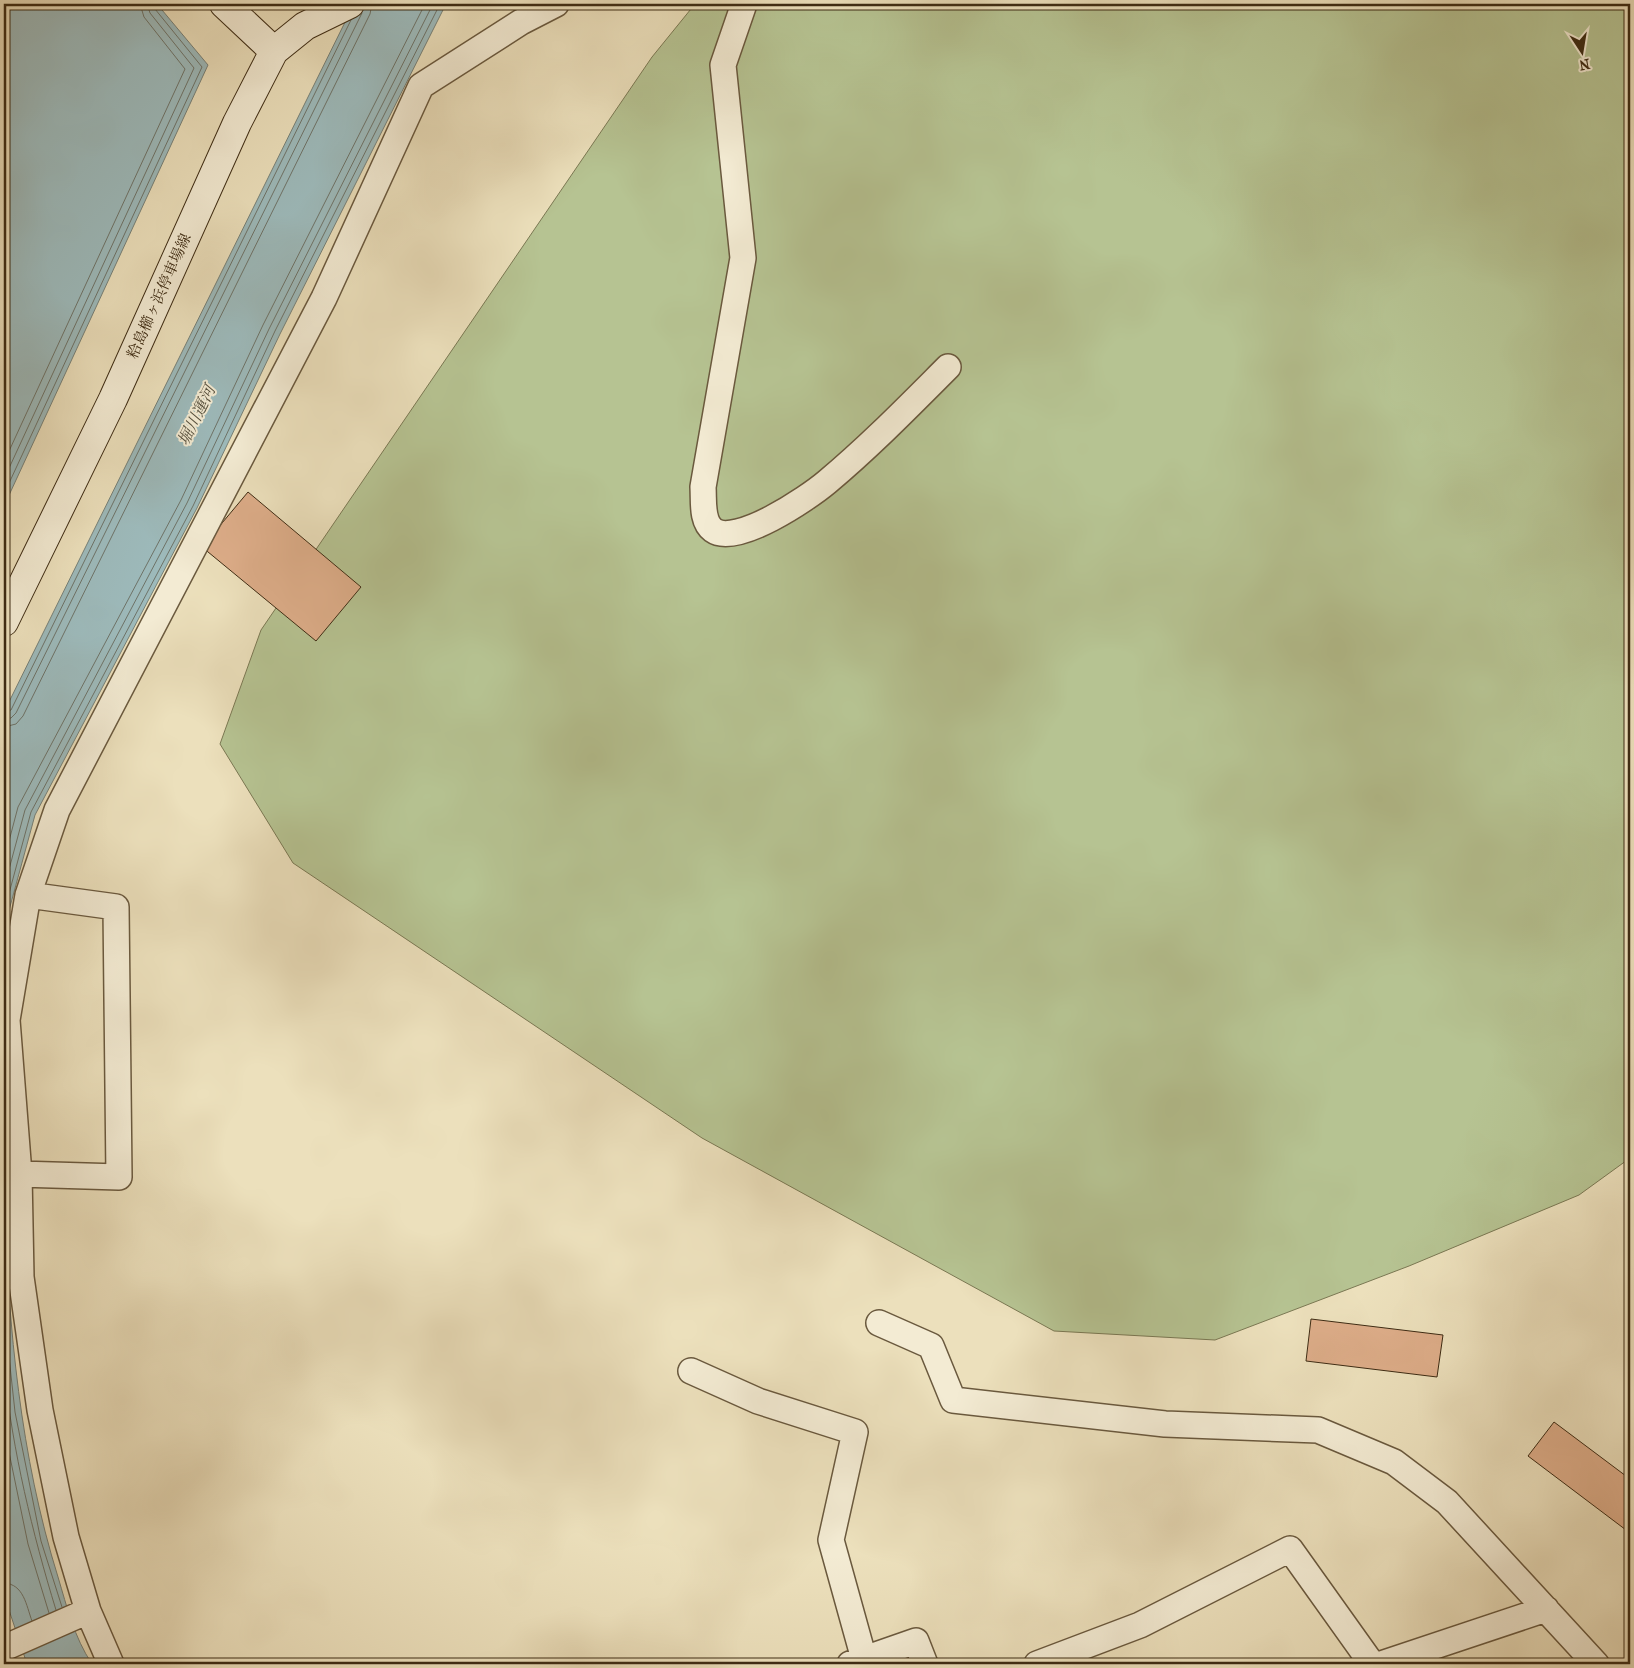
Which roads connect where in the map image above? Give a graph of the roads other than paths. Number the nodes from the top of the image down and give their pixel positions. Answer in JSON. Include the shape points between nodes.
{"nodes":[{"id":1,"x":224,"y":4,"type":"edge"},
{"id":2,"x":350,"y":4,"type":"edge"},
{"id":3,"x":556,"y":4,"type":"edge"},
{"id":4,"x":744,"y":4,"type":"edge"},
{"id":5,"x":274,"y":50,"type":"junction"},
{"id":6,"x":948,"y":367,"type":"dead end"},
{"id":7,"x":4,"y":622,"type":"edge"},
{"id":8,"x":28,"y":895,"type":"junction"},
{"id":9,"x":18,"y":1174,"type":"junction"},
{"id":10,"x":879,"y":1323,"type":"dead end"},
{"id":11,"x":691,"y":1371,"type":"dead end"},
{"id":12,"x":1546,"y":1609,"type":"junction"},
{"id":13,"x":82,"y":1613,"type":"junction"},
{"id":14,"x":5,"y":1648,"type":"edge"},
{"id":15,"x":857,"y":1662,"type":"edge"},
{"id":16,"x":110,"y":1664,"type":"edge"},
{"id":17,"x":925,"y":1664,"type":"edge"},
{"id":18,"x":1037,"y":1664,"type":"edge"},
{"id":19,"x":1372,"y":1664,"type":"edge"},
{"id":20,"x":1381,"y":1664,"type":"edge"},
{"id":21,"x":1596,"y":1664,"type":"edge"}],
"edges":[{"from":1,"to":5,"type":"main road"},
{"from":2,"to":5,"type":"main road","name":"粭島櫛ヶ浜停車場線","via":[[305,26]]},
{"from":3,"to":8,"type":"street","via":[[521,22],[421,86],[324,298],[57,810]]},
{"from":4,"to":6,"type":"street","via":[[723,65],[743,258],[703,487],[705,519],[713,530],[730,535],[758,526],[826,483]]},
{"from":5,"to":7,"type":"main road","name":"粭島櫛ヶ浜停車場線","via":[[237,123],[113,399]]},
{"from":8,"to":9,"type":"street","via":[[7,1020]]},
{"from":8,"to":9,"type":"street","via":[[116,906],[119,1177]]},
{"from":9,"to":13,"type":"street","via":[[21,1277],[40,1410]]},
{"from":10,"to":12,"type":"street","via":[[931,1346],[953,1400],[1165,1424],[1318,1430],[1394,1462],[1447,1502]]},
{"from":11,"to":15,"type":"street","via":[[758,1401],[855,1432],[831,1540]]},
{"from":12,"to":20,"type":"street"},
{"from":12,"to":21,"type":"street"},
{"from":13,"to":14,"type":"street"},
{"from":13,"to":16,"type":"street"},
{"from":15,"to":17,"type":"street","via":[[916,1641]]},
{"from":18,"to":19,"type":"street","via":[[1140,1626],[1290,1549]]}]}
